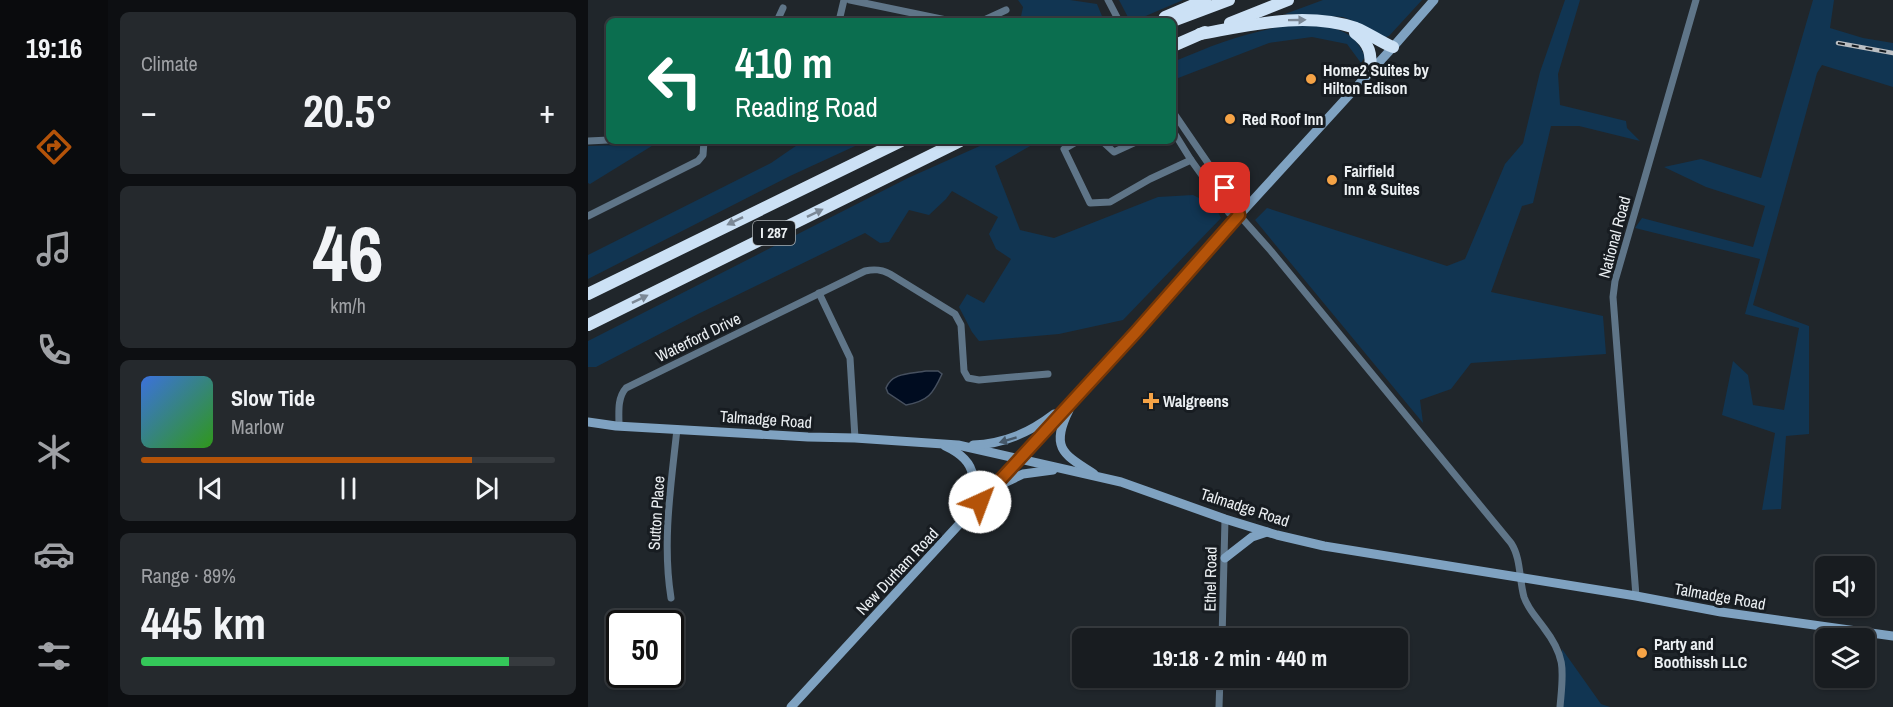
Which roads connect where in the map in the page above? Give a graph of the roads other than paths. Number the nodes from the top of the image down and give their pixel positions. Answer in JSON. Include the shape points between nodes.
{"nodes":[{"id":1,"x":844,"y":0,"type":"edge"},
{"id":2,"x":850,"y":0,"type":"edge"},
{"id":3,"x":1107,"y":0,"type":"edge"},
{"id":4,"x":1205,"y":0,"type":"edge"},
{"id":5,"x":1229,"y":0,"type":"edge"},
{"id":6,"x":1288,"y":0,"type":"edge"},
{"id":7,"x":1434,"y":0,"type":"edge"},
{"id":8,"x":1696,"y":0,"type":"edge"},
{"id":9,"x":783,"y":8,"type":"dead end"},
{"id":10,"x":1005,"y":10,"type":"dead end"},
{"id":11,"x":778,"y":18,"type":"edge"},
{"id":12,"x":840,"y":18,"type":"edge"},
{"id":13,"x":937,"y":18,"type":"edge"},
{"id":14,"x":988,"y":18,"type":"edge"},
{"id":15,"x":1117,"y":18,"type":"edge"},
{"id":16,"x":1164,"y":18,"type":"edge"},
{"id":17,"x":1176,"y":20,"type":"edge"},
{"id":18,"x":1345,"y":25,"type":"junction"},
{"id":19,"x":1200,"y":34,"type":"junction"},
{"id":20,"x":1176,"y":45,"type":"edge"},
{"id":21,"x":1393,"y":47,"type":"junction"},
{"id":22,"x":1370,"y":72,"type":"junction"},
{"id":23,"x":1176,"y":124,"type":"edge"},
{"id":24,"x":1176,"y":136,"type":"edge"},
{"id":25,"x":606,"y":140,"type":"edge"},
{"id":26,"x":588,"y":141,"type":"edge"},
{"id":27,"x":704,"y":144,"type":"edge"},
{"id":28,"x":895,"y":144,"type":"edge"},
{"id":29,"x":954,"y":144,"type":"edge"},
{"id":30,"x":1073,"y":144,"type":"edge"},
{"id":31,"x":1105,"y":144,"type":"edge"},
{"id":32,"x":1131,"y":144,"type":"edge"},
{"id":33,"x":1191,"y":160,"type":"junction"},
{"id":34,"x":1239,"y":215,"type":"junction"},
{"id":35,"x":588,"y":216,"type":"edge"},
{"id":36,"x":819,"y":293,"type":"junction"},
{"id":37,"x":588,"y":294,"type":"edge"},
{"id":38,"x":588,"y":325,"type":"edge"},
{"id":39,"x":1048,"y":374,"type":"dead end"},
{"id":40,"x":1075,"y":398,"type":"junction"},
{"id":41,"x":588,"y":422,"type":"edge"},
{"id":42,"x":619,"y":426,"type":"junction"},
{"id":43,"x":677,"y":429,"type":"junction"},
{"id":44,"x":855,"y":438,"type":"junction"},
{"id":45,"x":940,"y":444,"type":"junction"},
{"id":46,"x":958,"y":445,"type":"junction"},
{"id":47,"x":1020,"y":459,"type":"junction"},
{"id":48,"x":1061,"y":469,"type":"junction"},
{"id":49,"x":1099,"y":477,"type":"junction"},
{"id":50,"x":993,"y":489,"type":"junction"},
{"id":51,"x":1225,"y":519,"type":"junction"},
{"id":52,"x":961,"y":523,"type":"junction"},
{"id":53,"x":1267,"y":532,"type":"junction"},
{"id":54,"x":1225,"y":558,"type":"junction"},
{"id":55,"x":1520,"y":578,"type":"junction"},
{"id":56,"x":1636,"y":596,"type":"junction"},
{"id":57,"x":671,"y":598,"type":"dead end"},
{"id":58,"x":1222,"y":628,"type":"edge"},
{"id":59,"x":1893,"y":636,"type":"edge"},
{"id":60,"x":1220,"y":688,"type":"edge"},
{"id":61,"x":791,"y":707,"type":"edge"},
{"id":62,"x":1219,"y":707,"type":"edge"},
{"id":63,"x":1560,"y":707,"type":"edge"}],
"edges":[{"from":1,"to":12,"type":"street"},
{"from":2,"to":13,"type":"street"},
{"from":3,"to":15,"type":"street"},
{"from":4,"to":16,"type":"highway"},
{"from":5,"to":17,"type":"highway"},
{"from":6,"to":19,"type":"highway"},
{"from":7,"to":21,"type":"street","name":"New Durham Road"},
{"from":8,"to":56,"type":"street","name":"National Road","via":[[1613,297]]},
{"from":9,"to":11,"type":"street"},
{"from":10,"to":14,"type":"street"},
{"from":19,"to":18,"type":"highway","one_way":true,"via":[[1289,20]]},
{"from":18,"to":21,"type":"highway"},
{"from":18,"to":22,"type":"highway","via":[[1368,46],[1372,56]]},
{"from":19,"to":20,"type":"highway"},
{"from":21,"to":22,"type":"street","name":"New Durham Road"},
{"from":22,"to":34,"type":"street","name":"New Durham Road"},
{"from":23,"to":34,"type":"street","via":[[1236,204]]},
{"from":24,"to":33,"type":"street"},
{"from":25,"to":26,"type":"street"},
{"from":27,"to":35,"type":"street","via":[[698,161]]},
{"from":28,"to":37,"type":"highway","number":"I 287","one_way":true},
{"from":38,"to":29,"type":"highway","number":"I 287","one_way":true},
{"from":30,"to":33,"type":"street","via":[[1064,149],[1090,203],[1110,202]]},
{"from":31,"to":32,"type":"street","via":[[1114,152]]},
{"from":33,"to":34,"type":"street","via":[[1229,213]]},
{"from":34,"to":40,"type":"street","name":"New Durham Road"},
{"from":34,"to":55,"type":"street","via":[[1511,543]]},
{"from":36,"to":39,"type":"street","name":"Waterford Drive","via":[[865,271],[885,271],[955,314],[961,325],[964,371],[968,378]]},
{"from":36,"to":42,"type":"street","name":"Waterford Drive","via":[[626,388],[619,399]]},
{"from":36,"to":44,"type":"street","via":[[850,358]]},
{"from":40,"to":46,"type":"street","one_way":true,"via":[[1017,437]]},
{"from":40,"to":47,"type":"street","name":"New Durham Road"},
{"from":40,"to":49,"type":"street","via":[[1061,425],[1062,448],[1066,455]]},
{"from":41,"to":42,"type":"street","name":"Talmadge Road"},
{"from":42,"to":43,"type":"street","name":"Talmadge Road"},
{"from":43,"to":44,"type":"street","name":"Talmadge Road"},
{"from":43,"to":57,"type":"street","name":"Sutton Place","via":[[666,548]]},
{"from":44,"to":45,"type":"street","name":"Talmadge Road"},
{"from":45,"to":46,"type":"street","name":"Talmadge Road"},
{"from":45,"to":52,"type":"street","via":[[963,456],[972,470],[974,486]]},
{"from":46,"to":47,"type":"street","name":"Talmadge Road"},
{"from":47,"to":48,"type":"street","name":"Talmadge Road"},
{"from":47,"to":50,"type":"street","name":"New Durham Road"},
{"from":48,"to":49,"type":"street","name":"Talmadge Road"},
{"from":48,"to":50,"type":"street","via":[[1023,474]]},
{"from":49,"to":51,"type":"street","name":"Talmadge Road"},
{"from":50,"to":52,"type":"street","name":"New Durham Road"},
{"from":51,"to":53,"type":"street","name":"Talmadge Road"},
{"from":51,"to":54,"type":"street","name":"Ethel Road"},
{"from":52,"to":61,"type":"street","name":"New Durham Road"},
{"from":53,"to":54,"type":"street","via":[[1252,537]]},
{"from":53,"to":55,"type":"street","name":"Talmadge Road","via":[[1324,546]]},
{"from":54,"to":58,"type":"street","name":"Ethel Road"},
{"from":55,"to":56,"type":"street","name":"Talmadge Road"},
{"from":55,"to":63,"type":"street","via":[[1529,608],[1560,654]]},
{"from":56,"to":59,"type":"street","name":"Talmadge Road"},
{"from":60,"to":62,"type":"street"}]}
